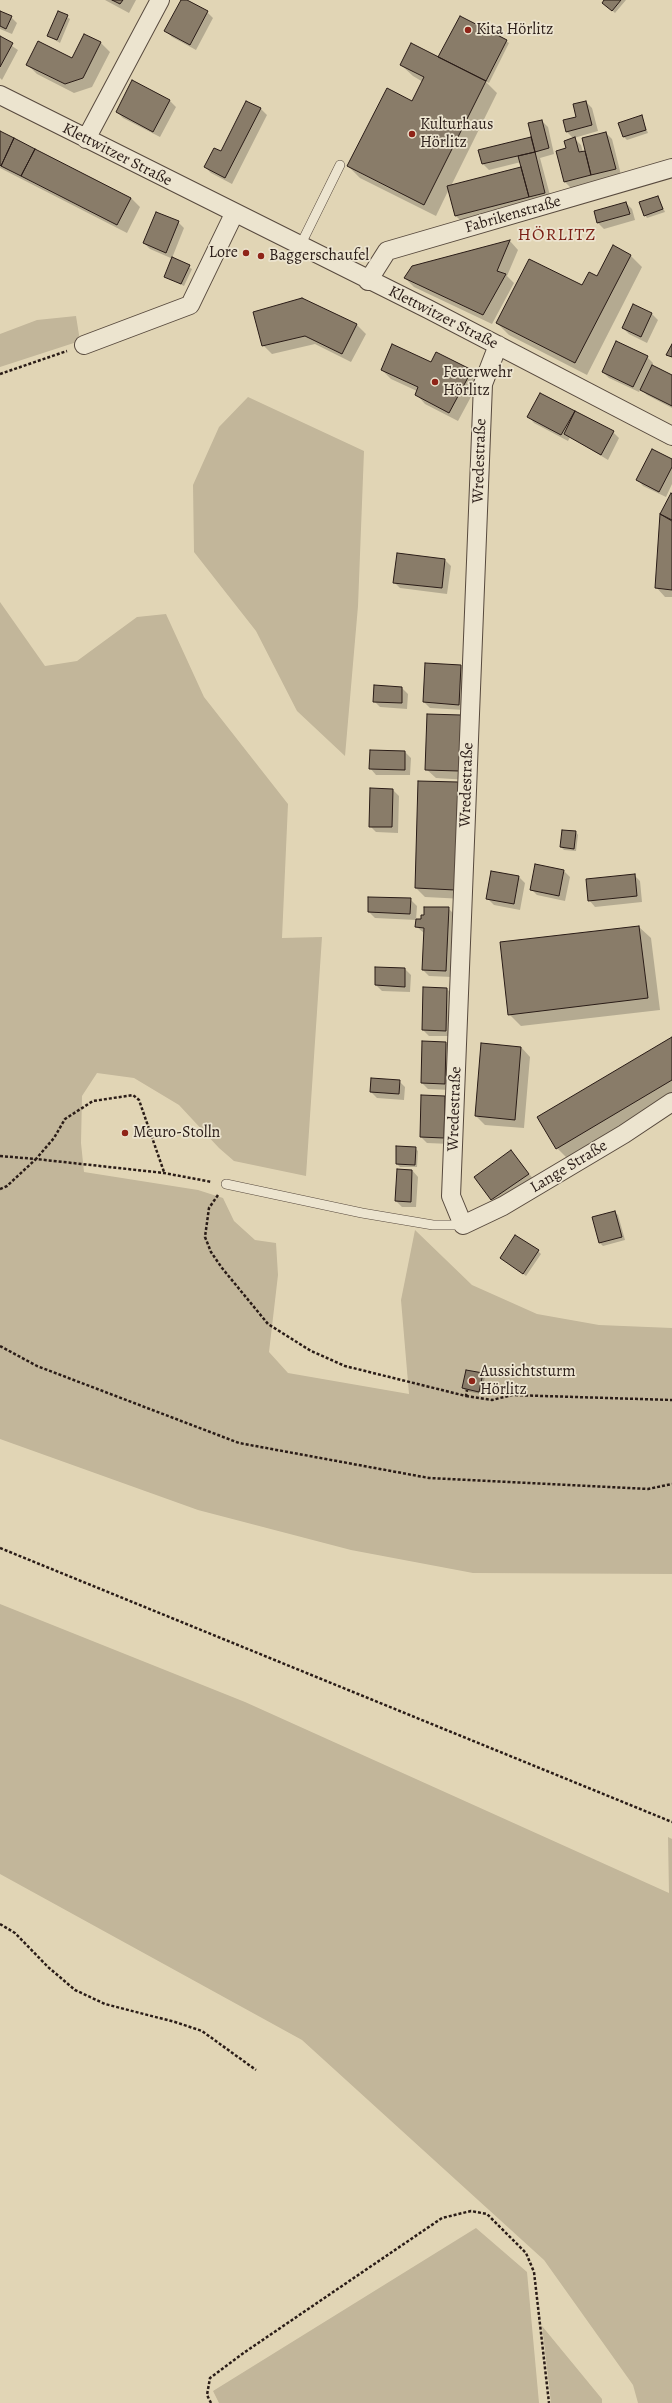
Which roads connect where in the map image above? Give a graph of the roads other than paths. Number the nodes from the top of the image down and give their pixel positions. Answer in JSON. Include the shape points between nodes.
{"nodes":[{"id":1,"x":160,"y":0,"type":"edge"},
{"id":2,"x":0,"y":96,"type":"edge"},
{"id":3,"x":86,"y":139,"type":"junction"},
{"id":4,"x":340,"y":165,"type":"dead end"},
{"id":5,"x":672,"y":168,"type":"edge"},
{"id":6,"x":234,"y":214,"type":"junction"},
{"id":7,"x":300,"y":246,"type":"junction"},
{"id":8,"x":368,"y":281,"type":"junction"},
{"id":9,"x":84,"y":345,"type":"road end"},
{"id":10,"x":498,"y":345,"type":"junction"},
{"id":11,"x":672,"y":436,"type":"edge"},
{"id":12,"x":672,"y":1102,"type":"edge"},
{"id":13,"x":226,"y":1184,"type":"road end"},
{"id":14,"x":463,"y":1225,"type":"junction"}],
"edges":[{"from":1,"to":3,"type":"street"},
{"from":2,"to":3,"type":"street","name":"Klettwitzer Straße"},
{"from":3,"to":6,"type":"street","name":"Klettwitzer Straße"},
{"from":4,"to":7,"type":"lane"},
{"from":5,"to":8,"type":"street","name":"Fabrikenstraße","via":[[387,251]]},
{"from":6,"to":7,"type":"street","name":"Klettwitzer Straße"},
{"from":6,"to":9,"type":"street","via":[[190,305]]},
{"from":7,"to":8,"type":"street","name":"Klettwitzer Straße"},
{"from":8,"to":10,"type":"street","name":"Klettwitzer Straße"},
{"from":10,"to":11,"type":"street","name":"Klettwitzer Straße"},
{"from":10,"to":14,"type":"street","name":"Wredestraße","via":[[483,384],[451,1196]]},
{"from":12,"to":14,"type":"street","name":"Lange Straße","via":[[624,1134],[503,1206]]},
{"from":13,"to":14,"type":"lane","via":[[433,1226]]}]}
